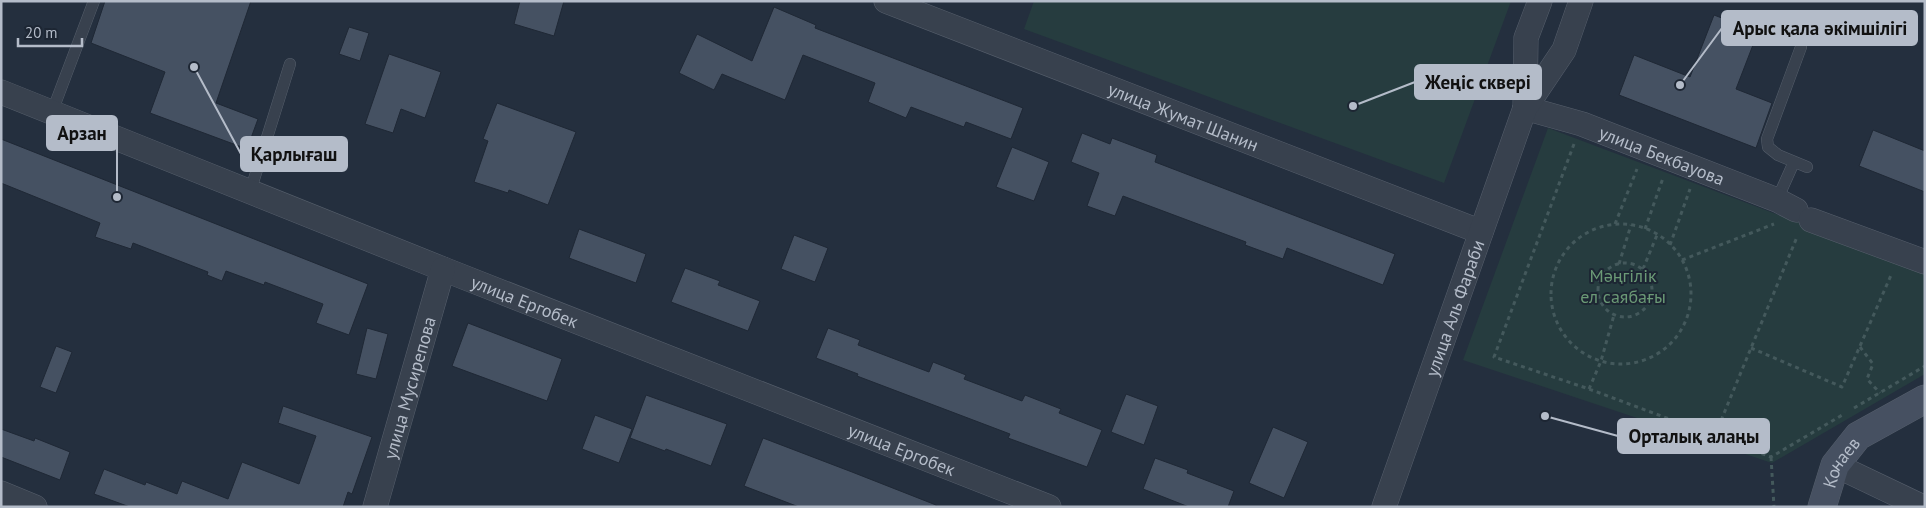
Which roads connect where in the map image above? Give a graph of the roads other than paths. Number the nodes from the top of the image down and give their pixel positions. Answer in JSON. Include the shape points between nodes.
{"nodes":[{"id":1,"x":94,"y":1,"type":"edge"},
{"id":2,"x":886,"y":1,"type":"edge"},
{"id":3,"x":1540,"y":1,"type":"edge"},
{"id":4,"x":1581,"y":1,"type":"edge"},
{"id":5,"x":1801,"y":47,"type":"dead end"},
{"id":6,"x":290,"y":64,"type":"dead end"},
{"id":7,"x":1,"y":92,"type":"edge"},
{"id":8,"x":1525,"y":108,"type":"junction"},
{"id":9,"x":52,"y":112,"type":"junction"},
{"id":10,"x":1794,"y":162,"type":"junction"},
{"id":11,"x":1808,"y":167,"type":"dead end"},
{"id":12,"x":250,"y":192,"type":"junction"},
{"id":13,"x":1796,"y":215,"type":"junction"},
{"id":14,"x":1481,"y":232,"type":"junction"},
{"id":15,"x":1925,"y":262,"type":"edge"},
{"id":16,"x":443,"y":269,"type":"junction"},
{"id":17,"x":1925,"y":398,"type":"edge"},
{"id":18,"x":1835,"y":465,"type":"junction"},
{"id":19,"x":1,"y":493,"type":"edge"},
{"id":20,"x":35,"y":507,"type":"edge"},
{"id":21,"x":375,"y":507,"type":"edge"},
{"id":22,"x":1049,"y":507,"type":"edge"},
{"id":23,"x":1384,"y":507,"type":"edge"},
{"id":24,"x":1822,"y":507,"type":"edge"},
{"id":25,"x":1923,"y":507,"type":"edge"}],
"edges":[{"from":1,"to":9,"type":"lane"},
{"from":2,"to":14,"type":"street","name":"улица Жумат Шанин"},
{"from":3,"to":8,"type":"street","name":"улица Аль Фараби","via":[[1526,38]]},
{"from":4,"to":8,"type":"street","name":"улица Аль Фараби","via":[[1564,50]]},
{"from":5,"to":10,"type":"lane","via":[[1767,139],[1768,147]]},
{"from":6,"to":12,"type":"lane"},
{"from":7,"to":9,"type":"street","name":"улица Ергобек"},
{"from":8,"to":13,"type":"street","name":"улица Бекбауова","via":[[1582,124]]},
{"from":8,"to":14,"type":"street","name":"улица Аль Фараби"},
{"from":9,"to":12,"type":"street","name":"улица Ергобек"},
{"from":10,"to":11,"type":"lane"},
{"from":10,"to":13,"type":"lane"},
{"from":12,"to":16,"type":"street","name":"улица Ергобек"},
{"from":13,"to":15,"type":"street","name":"улица Бекбауова"},
{"from":14,"to":23,"type":"street","name":"улица Аль Фараби"},
{"from":16,"to":21,"type":"street","name":"улица Мусирепова"},
{"from":16,"to":22,"type":"street","name":"улица Ергобек"},
{"from":17,"to":18,"type":"main road","name":"Конаев","via":[[1858,436]]},
{"from":18,"to":24,"type":"main road","name":"Конаев"},
{"from":18,"to":25,"type":"street"},
{"from":19,"to":20,"type":"street"}]}
